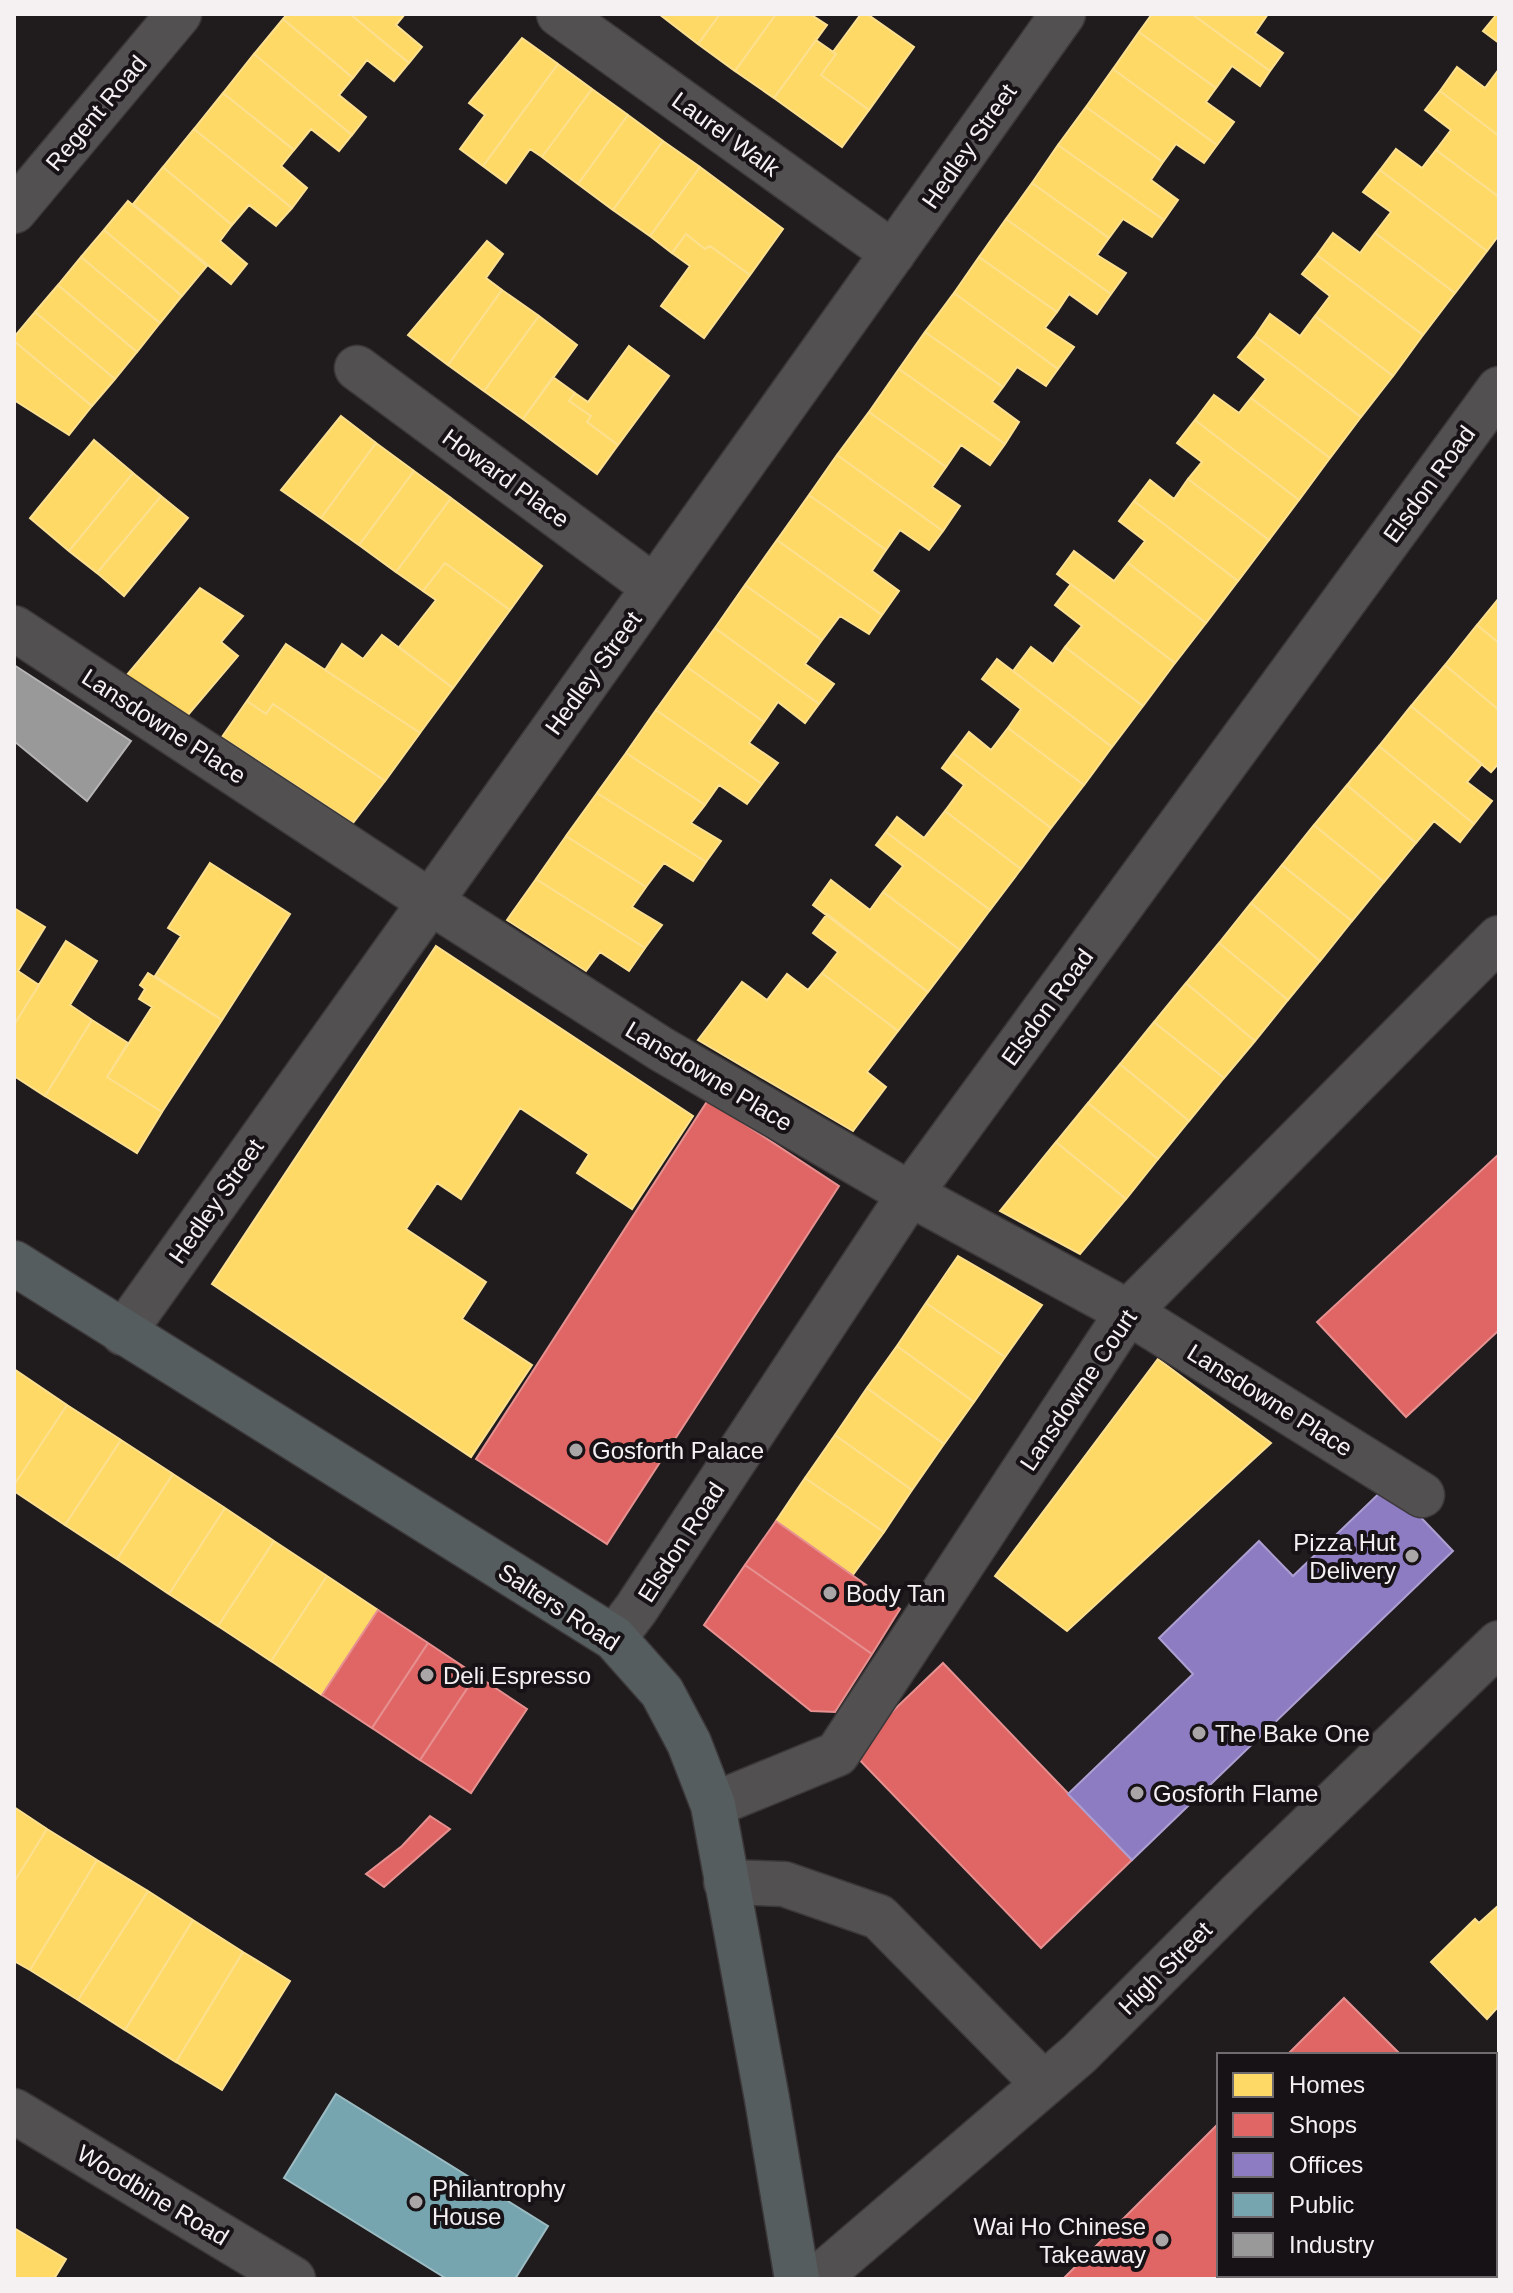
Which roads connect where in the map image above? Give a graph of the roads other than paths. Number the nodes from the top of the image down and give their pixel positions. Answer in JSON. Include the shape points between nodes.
{"nodes":[{"id":1,"x":179,"y":14,"type":"edge"},
{"id":2,"x":559,"y":14,"type":"edge"},
{"id":3,"x":1063,"y":14,"type":"edge"},
{"id":4,"x":14,"y":211,"type":"edge"},
{"id":5,"x":893,"y":253,"type":"junction"},
{"id":6,"x":357,"y":368,"type":"dead end"},
{"id":7,"x":1499,"y":389,"type":"edge"},
{"id":8,"x":654,"y":587,"type":"junction"},
{"id":9,"x":14,"y":628,"type":"edge"},
{"id":10,"x":429,"y":901,"type":"junction"},
{"id":11,"x":1499,"y":938,"type":"edge"},
{"id":12,"x":910,"y":1194,"type":"junction"},
{"id":13,"x":14,"y":1263,"type":"edge"},
{"id":14,"x":1128,"y":1312,"type":"junction"},
{"id":15,"x":123,"y":1333,"type":"junction"},
{"id":16,"x":1422,"y":1495,"type":"dead end"},
{"id":17,"x":614,"y":1638,"type":"junction"},
{"id":18,"x":1499,"y":1643,"type":"edge"},
{"id":19,"x":713,"y":1805,"type":"junction"},
{"id":20,"x":726,"y":1882,"type":"junction"},
{"id":21,"x":1044,"y":2084,"type":"junction"},
{"id":22,"x":14,"y":2111,"type":"edge"},
{"id":23,"x":293,"y":2279,"type":"edge"},
{"id":24,"x":797,"y":2279,"type":"edge"},
{"id":25,"x":817,"y":2279,"type":"edge"}],
"edges":[{"from":1,"to":4,"type":"street","name":"Regent Road"},
{"from":2,"to":5,"type":"street","name":"Laurel Walk"},
{"from":3,"to":5,"type":"street","name":"Hedley Street"},
{"from":5,"to":8,"type":"street","name":"Hedley Street"},
{"from":6,"to":8,"type":"street","name":"Howard Place"},
{"from":7,"to":12,"type":"street","name":"Elsdon Road"},
{"from":8,"to":10,"type":"street","name":"Hedley Street"},
{"from":9,"to":10,"type":"street","name":"Lansdowne Place"},
{"from":10,"to":12,"type":"street","name":"Lansdowne Place","via":[[661,1049]]},
{"from":10,"to":15,"type":"street","name":"Hedley Street"},
{"from":11,"to":14,"type":"street","name":"Lansdowne Court"},
{"from":12,"to":14,"type":"street","name":"Lansdowne Place"},
{"from":12,"to":17,"type":"street","name":"Elsdon Road"},
{"from":13,"to":15,"type":"main road","name":"Salters Road"},
{"from":14,"to":16,"type":"street","name":"Lansdowne Place"},
{"from":14,"to":19,"type":"street","name":"Lansdowne Court","via":[[837,1754]]},
{"from":15,"to":17,"type":"main road","name":"Salters Road"},
{"from":17,"to":19,"type":"main road","name":"Salters Road","via":[[662,1692]]},
{"from":18,"to":21,"type":"street","name":"High Street"},
{"from":19,"to":20,"type":"main road","name":"Salters Road"},
{"from":20,"to":21,"type":"street","via":[[784,1884],[879,1917]]},
{"from":20,"to":24,"type":"main road","name":"Salters Road"},
{"from":21,"to":25,"type":"street","name":"High Street"},
{"from":22,"to":23,"type":"street","name":"Woodbine Road"}]}
